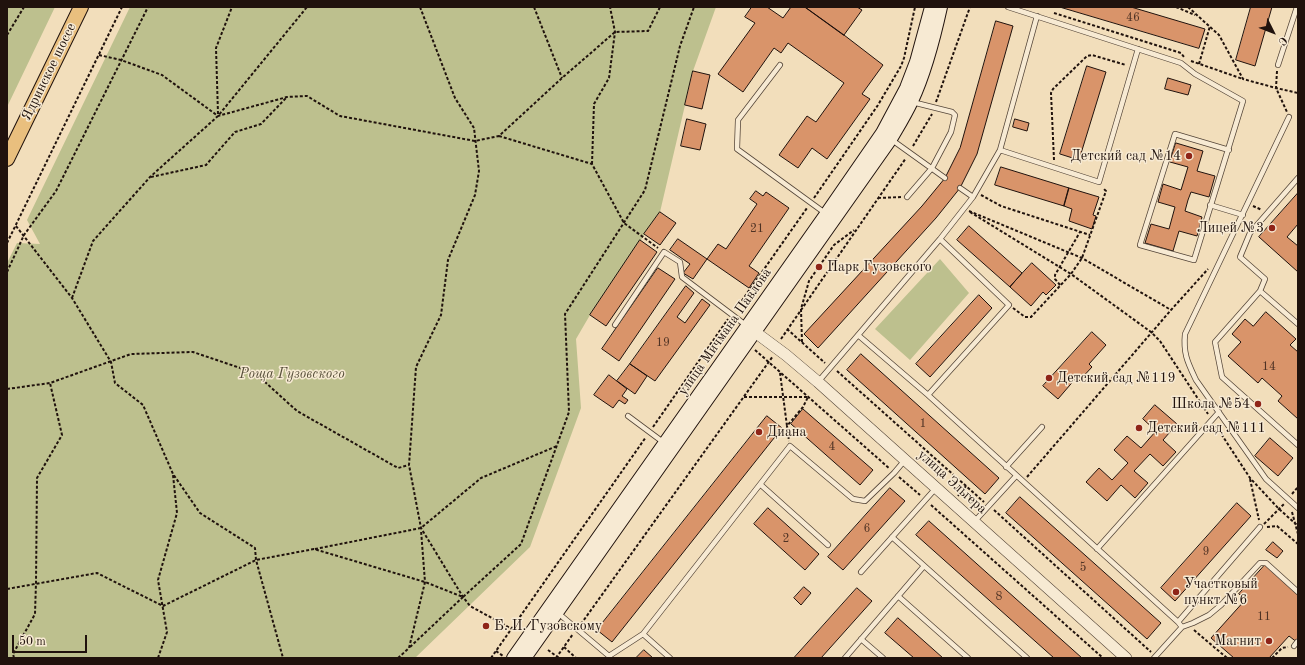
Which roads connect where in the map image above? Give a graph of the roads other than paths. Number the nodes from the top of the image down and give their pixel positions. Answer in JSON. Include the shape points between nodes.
{"nodes":[{"id":1,"x":81,"y":7,"type":"edge"},
{"id":2,"x":930,"y":7,"type":"edge"},
{"id":3,"x":941,"y":7,"type":"edge"},
{"id":4,"x":1008,"y":7,"type":"edge"},
{"id":5,"x":1297,"y":7,"type":"edge"},
{"id":6,"x":1037,"y":16,"type":"junction"},
{"id":7,"x":1138,"y":49,"type":"junction"},
{"id":8,"x":780,"y":65,"type":"dead end"},
{"id":9,"x":1278,"y":65,"type":"road end"},
{"id":10,"x":912,"y":102,"type":"junction"},
{"id":11,"x":1289,"y":117,"type":"road end"},
{"id":12,"x":886,"y":136,"type":"junction"},
{"id":13,"x":1000,"y":150,"type":"junction"},
{"id":14,"x":1228,"y":150,"type":"junction"},
{"id":15,"x":7,"y":159,"type":"edge"},
{"id":16,"x":932,"y":168,"type":"junction"},
{"id":17,"x":945,"y":178,"type":"dead end"},
{"id":18,"x":1298,"y":178,"type":"edge"},
{"id":19,"x":960,"y":188,"type":"dead end"},
{"id":20,"x":975,"y":194,"type":"junction"},
{"id":21,"x":907,"y":197,"type":"road end"},
{"id":22,"x":1210,"y":205,"type":"junction"},
{"id":23,"x":1243,"y":215,"type":"junction"},
{"id":24,"x":830,"y":217,"type":"junction"},
{"id":25,"x":940,"y":239,"type":"junction"},
{"id":26,"x":1260,"y":292,"type":"junction"},
{"id":27,"x":1298,"y":324,"type":"edge"},
{"id":28,"x":615,"y":325,"type":"dead end"},
{"id":29,"x":751,"y":329,"type":"junction"},
{"id":30,"x":858,"y":335,"type":"junction"},
{"id":31,"x":818,"y":382,"type":"junction"},
{"id":32,"x":928,"y":395,"type":"junction"},
{"id":33,"x":1219,"y":412,"type":"junction"},
{"id":34,"x":628,"y":416,"type":"dead end"},
{"id":35,"x":1042,"y":427,"type":"dead end"},
{"id":36,"x":668,"y":446,"type":"junction"},
{"id":37,"x":1298,"y":446,"type":"edge"},
{"id":38,"x":905,"y":460,"type":"junction"},
{"id":39,"x":1006,"y":467,"type":"junction"},
{"id":40,"x":1016,"y":476,"type":"junction"},
{"id":41,"x":761,"y":485,"type":"junction"},
{"id":42,"x":936,"y":488,"type":"junction"},
{"id":43,"x":1298,"y":508,"type":"edge"},
{"id":44,"x":974,"y":522,"type":"junction"},
{"id":45,"x":1260,"y":527,"type":"road end"},
{"id":46,"x":892,"y":537,"type":"junction"},
{"id":47,"x":828,"y":545,"type":"dead end"},
{"id":48,"x":1097,"y":549,"type":"junction"},
{"id":49,"x":924,"y":566,"type":"junction"},
{"id":50,"x":861,"y":572,"type":"dead end"},
{"id":51,"x":1298,"y":592,"type":"edge"},
{"id":52,"x":898,"y":596,"type":"junction"},
{"id":53,"x":553,"y":610,"type":"junction"},
{"id":54,"x":1178,"y":622,"type":"junction"},
{"id":55,"x":1182,"y":626,"type":"junction"},
{"id":56,"x":643,"y":634,"type":"junction"},
{"id":57,"x":861,"y":639,"type":"junction"},
{"id":58,"x":1153,"y":656,"type":"edge"},
{"id":59,"x":513,"y":658,"type":"edge"},
{"id":60,"x":525,"y":658,"type":"edge"},
{"id":61,"x":670,"y":658,"type":"edge"},
{"id":62,"x":844,"y":658,"type":"edge"},
{"id":63,"x":883,"y":658,"type":"edge"},
{"id":64,"x":968,"y":658,"type":"edge"},
{"id":65,"x":1027,"y":658,"type":"edge"},
{"id":66,"x":1126,"y":658,"type":"edge"}],
"edges":[{"from":1,"to":15,"type":"main road","name":"Ядринское шоссе"},
{"from":2,"to":12,"type":"main road","name":"улица Мичмана Павлова","via":[[916,62]]},
{"from":3,"to":10,"type":"main road","name":"улица Мичмана Павлова","via":[[934,38]]},
{"from":4,"to":6,"type":"lane"},
{"from":5,"to":9,"type":"lane"},
{"from":6,"to":7,"type":"lane"},
{"from":6,"to":13,"type":"lane"},
{"from":7,"to":13,"type":"lane","via":[[1099,182]]},
{"from":7,"to":14,"type":"lane","via":[[1181,63],[1195,74],[1243,101]]},
{"from":8,"to":24,"type":"lane","via":[[738,120],[737,149]]},
{"from":10,"to":12,"type":"main road","name":"улица Мичмана Павлова"},
{"from":10,"to":16,"type":"lane","via":[[956,115],[951,132]]},
{"from":11,"to":23,"type":"lane"},
{"from":12,"to":16,"type":"lane"},
{"from":12,"to":24,"type":"main road","name":"улица Мичмана Павлова"},
{"from":13,"to":20,"type":"lane"},
{"from":14,"to":22,"type":"lane"},
{"from":14,"to":22,"type":"lane","via":[[1175,134],[1140,245],[1194,260]]},
{"from":16,"to":17,"type":"lane"},
{"from":16,"to":21,"type":"lane"},
{"from":18,"to":26,"type":"lane","via":[[1250,233],[1240,257],[1265,279]]},
{"from":19,"to":20,"type":"lane"},
{"from":20,"to":25,"type":"lane"},
{"from":22,"to":23,"type":"lane"},
{"from":23,"to":33,"type":"lane","via":[[1185,334],[1184,347],[1188,364]]},
{"from":24,"to":29,"type":"main road","name":"улица Мичмана Павлова"},
{"from":25,"to":30,"type":"lane"},
{"from":25,"to":32,"type":"lane","via":[[1009,305]]},
{"from":26,"to":27,"type":"lane"},
{"from":26,"to":37,"type":"lane","via":[[1215,342],[1222,377]]},
{"from":28,"to":29,"type":"lane","via":[[664,252],[680,262],[682,277]]},
{"from":29,"to":31,"type":"street","name":"улица Эльгера"},
{"from":29,"to":36,"type":"main road","name":"улица Мичмана Павлова"},
{"from":30,"to":31,"type":"lane"},
{"from":30,"to":32,"type":"lane"},
{"from":31,"to":38,"type":"street","name":"улица Эльгера"},
{"from":32,"to":39,"type":"lane"},
{"from":33,"to":43,"type":"lane","via":[[1266,479]]},
{"from":33,"to":48,"type":"lane"},
{"from":34,"to":36,"type":"lane"},
{"from":35,"to":39,"type":"lane"},
{"from":36,"to":53,"type":"main road","name":"улица Мичмана Павлова"},
{"from":38,"to":41,"type":"lane","via":[[865,501],[853,499],[790,446]]},
{"from":38,"to":42,"type":"street","name":"улица Эльгера"},
{"from":39,"to":40,"type":"lane"},
{"from":40,"to":44,"type":"lane"},
{"from":40,"to":48,"type":"lane"},
{"from":41,"to":47,"type":"lane"},
{"from":41,"to":56,"type":"lane"},
{"from":42,"to":44,"type":"street","name":"улица Эльгера"},
{"from":42,"to":46,"type":"lane"},
{"from":44,"to":66,"type":"street","name":"улица Эльгера"},
{"from":45,"to":54,"type":"lane"},
{"from":46,"to":49,"type":"lane"},
{"from":46,"to":50,"type":"lane"},
{"from":48,"to":54,"type":"lane"},
{"from":49,"to":52,"type":"lane"},
{"from":49,"to":65,"type":"lane"},
{"from":51,"to":55,"type":"lane","via":[[1266,563],[1260,563],[1209,615]]},
{"from":52,"to":57,"type":"lane"},
{"from":52,"to":64,"type":"lane"},
{"from":53,"to":56,"type":"lane","via":[[609,656]]},
{"from":53,"to":59,"type":"main road","name":"улица Мичмана Павлова"},
{"from":53,"to":60,"type":"main road","name":"улица Мичмана Павлова"},
{"from":54,"to":55,"type":"lane"},
{"from":55,"to":58,"type":"lane"},
{"from":56,"to":61,"type":"lane"},
{"from":57,"to":62,"type":"lane"},
{"from":57,"to":63,"type":"lane"}]}
